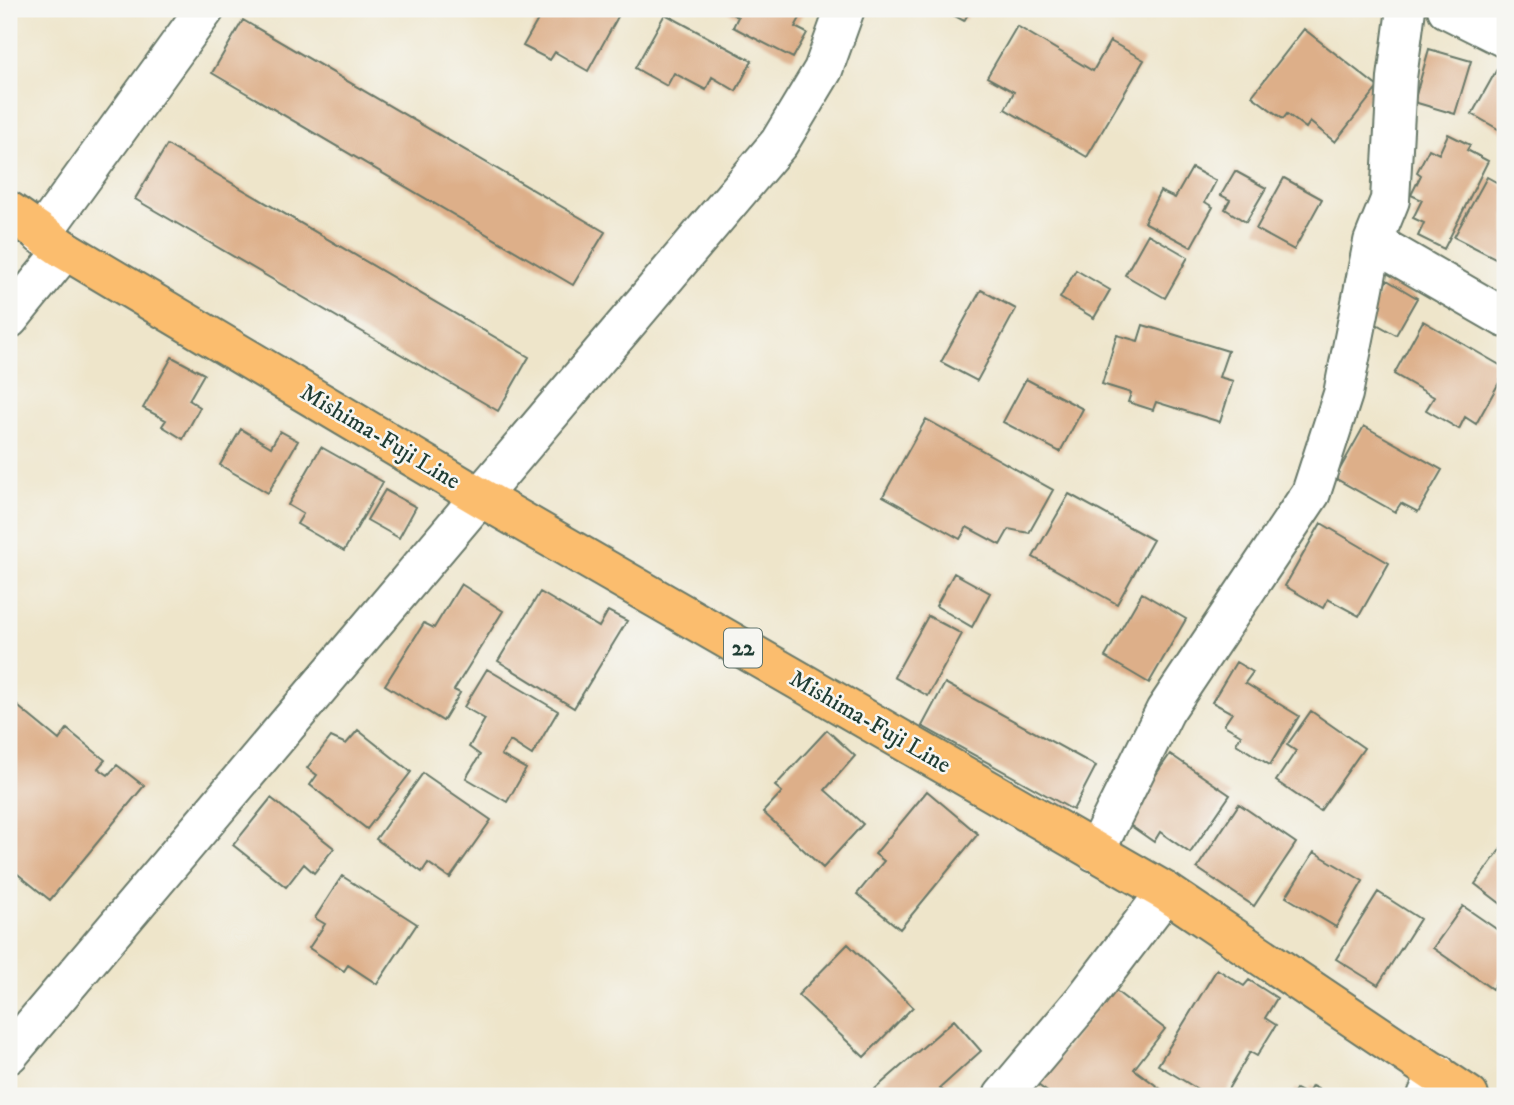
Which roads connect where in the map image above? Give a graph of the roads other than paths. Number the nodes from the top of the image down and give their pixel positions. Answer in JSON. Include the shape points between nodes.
{"nodes":[{"id":1,"x":205,"y":9,"type":"edge"},
{"id":2,"x":845,"y":9,"type":"edge"},
{"id":3,"x":1406,"y":9,"type":"edge"},
{"id":4,"x":1447,"y":9,"type":"edge"},
{"id":5,"x":1505,"y":38,"type":"edge"},
{"id":6,"x":9,"y":211,"type":"edge"},
{"id":7,"x":53,"y":242,"type":"junction"},
{"id":8,"x":1373,"y":242,"type":"junction"},
{"id":9,"x":9,"y":318,"type":"edge"},
{"id":10,"x":1505,"y":318,"type":"edge"},
{"id":11,"x":480,"y":496,"type":"junction"},
{"id":12,"x":1095,"y":852,"type":"junction"},
{"id":13,"x":1166,"y":892,"type":"junction"},
{"id":14,"x":9,"y":1054,"type":"edge"},
{"id":15,"x":1432,"y":1084,"type":"edge"},
{"id":16,"x":1003,"y":1096,"type":"edge"},
{"id":17,"x":1469,"y":1096,"type":"edge"}],
"edges":[{"from":1,"to":7,"type":"street"},
{"from":2,"to":11,"type":"street","via":[[823,70],[779,143]]},
{"from":3,"to":8,"type":"street","via":[[1390,200]]},
{"from":4,"to":5,"type":"street"},
{"from":6,"to":7,"type":"main road","name":"Mishima-Fuji Line","number":"22"},
{"from":7,"to":9,"type":"street"},
{"from":7,"to":11,"type":"main road","name":"Mishima-Fuji Line","number":"22"},
{"from":8,"to":10,"type":"street"},
{"from":8,"to":12,"type":"street","via":[[1343,394],[1311,493],[1165,711]]},
{"from":11,"to":12,"type":"main road","name":"Mishima-Fuji Line","number":"22"},
{"from":11,"to":14,"type":"street"},
{"from":12,"to":13,"type":"main road","name":"Mishima-Fuji Line","number":"22"},
{"from":13,"to":15,"type":"main road","name":"Mishima-Fuji Line","number":"22"},
{"from":13,"to":16,"type":"street"},
{"from":15,"to":17,"type":"main road","name":"Mishima-Fuji Line","number":"22"}]}
